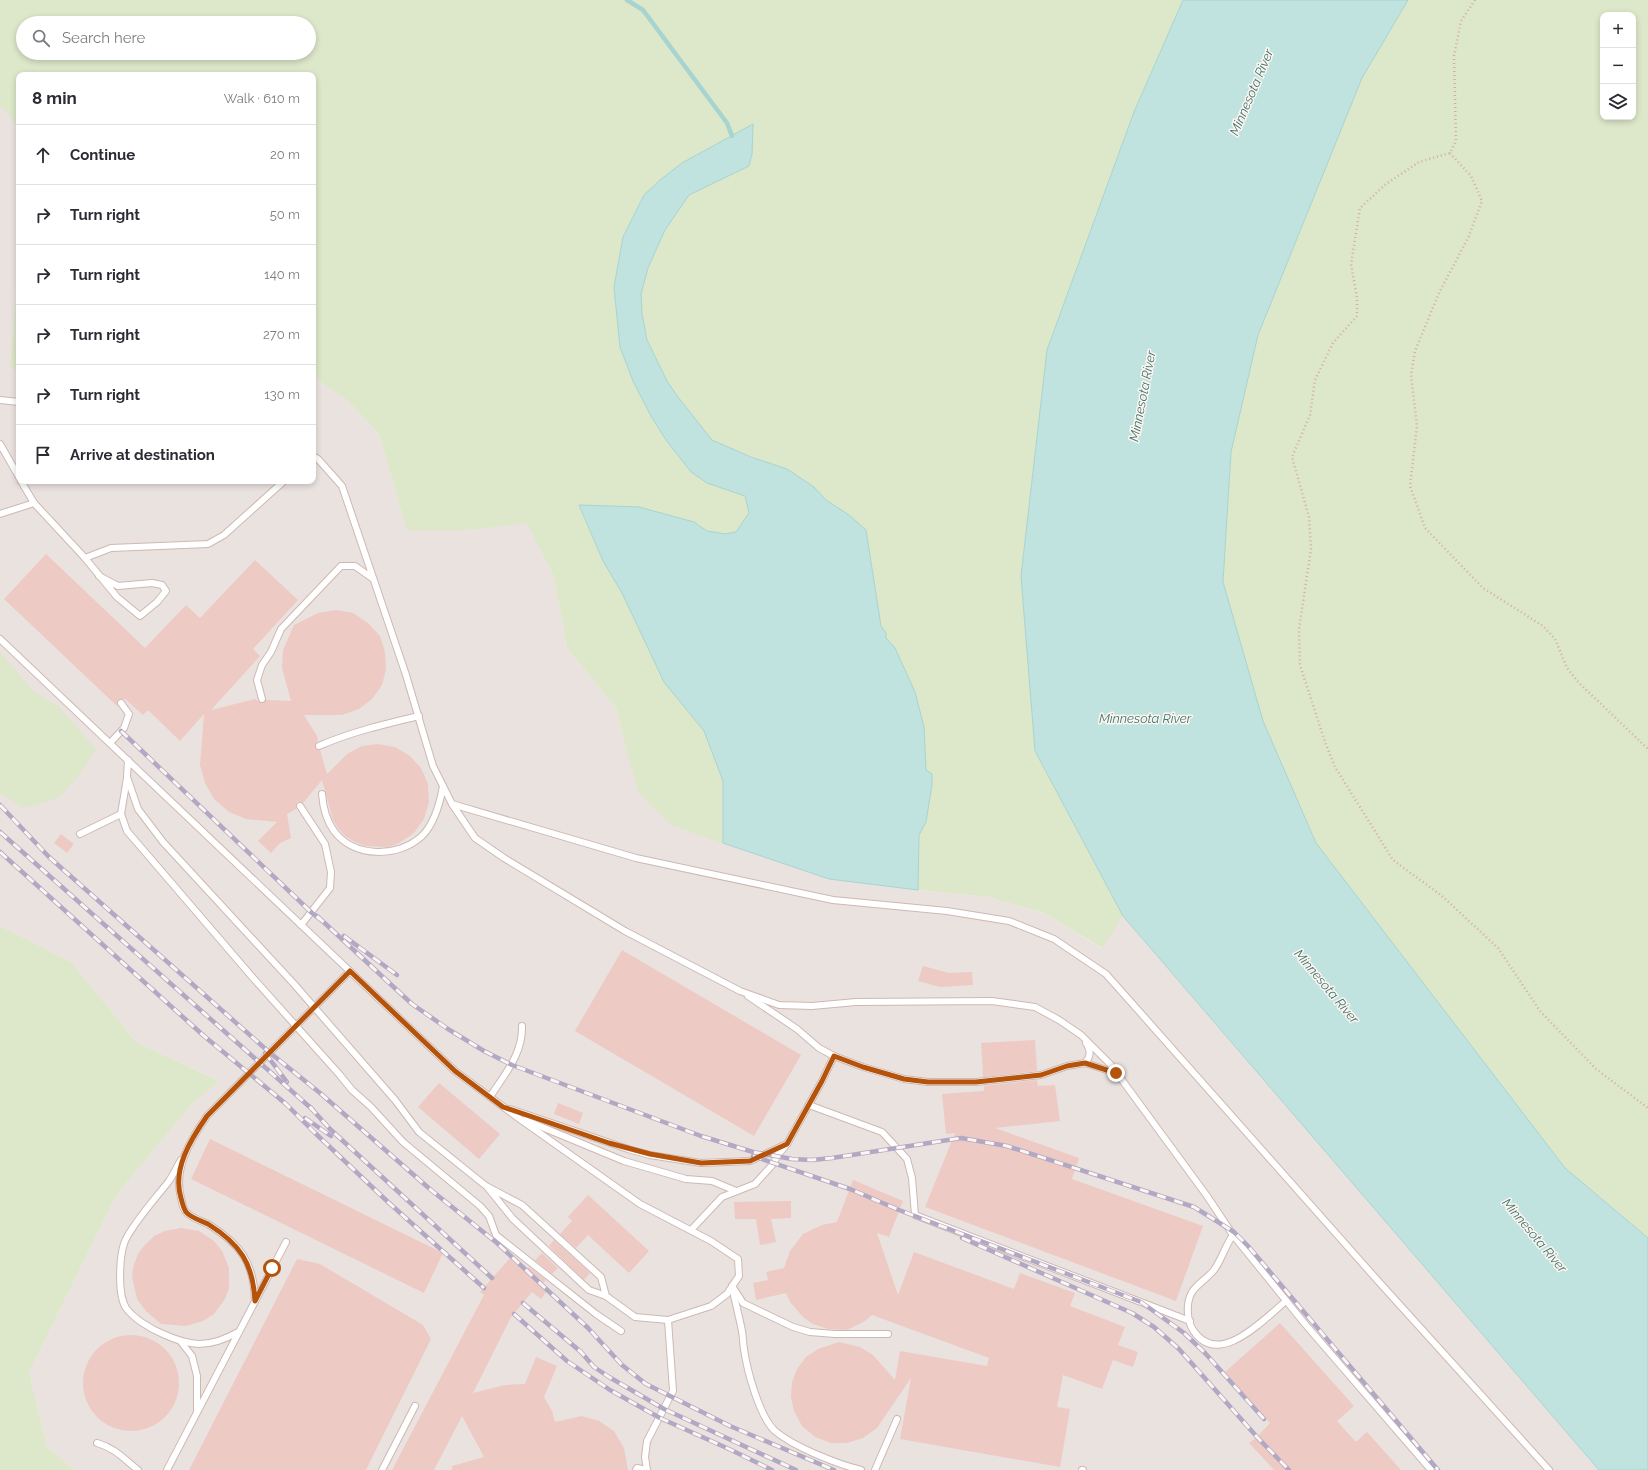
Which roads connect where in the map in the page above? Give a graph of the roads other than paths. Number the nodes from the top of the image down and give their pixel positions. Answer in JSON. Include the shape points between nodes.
{"nodes":[{"id":1,"x":0,"y":400,"type":"edge"},
{"id":2,"x":16,"y":402,"type":"edge"},
{"id":3,"x":0,"y":444,"type":"edge"},
{"id":4,"x":316,"y":458,"type":"edge"},
{"id":5,"x":16,"y":472,"type":"edge"},
{"id":6,"x":23,"y":484,"type":"edge"},
{"id":7,"x":281,"y":484,"type":"edge"},
{"id":8,"x":34,"y":503,"type":"junction"},
{"id":9,"x":0,"y":514,"type":"edge"},
{"id":10,"x":85,"y":558,"type":"junction"},
{"id":11,"x":100,"y":576,"type":"junction"},
{"id":12,"x":372,"y":578,"type":"junction"},
{"id":13,"x":0,"y":639,"type":"edge"},
{"id":14,"x":262,"y":700,"type":"dead end"},
{"id":15,"x":121,"y":703,"type":"dead end"},
{"id":16,"x":419,"y":716,"type":"junction"},
{"id":17,"x":110,"y":743,"type":"junction"},
{"id":18,"x":319,"y":746,"type":"dead end"},
{"id":19,"x":128,"y":760,"type":"junction"},
{"id":20,"x":127,"y":774,"type":"junction"},
{"id":21,"x":443,"y":786,"type":"junction"},
{"id":22,"x":322,"y":794,"type":"dead end"},
{"id":23,"x":452,"y":804,"type":"junction"},
{"id":24,"x":300,"y":806,"type":"dead end"},
{"id":25,"x":121,"y":814,"type":"junction"},
{"id":26,"x":80,"y":834,"type":"dead end"},
{"id":27,"x":301,"y":925,"type":"junction"},
{"id":28,"x":350,"y":971,"type":"junction"},
{"id":29,"x":740,"y":991,"type":"junction"},
{"id":30,"x":314,"y":1008,"type":"junction"},
{"id":31,"x":296,"y":1026,"type":"junction"},
{"id":32,"x":522,"y":1026,"type":"dead end"},
{"id":33,"x":1081,"y":1035,"type":"junction"},
{"id":34,"x":834,"y":1056,"type":"junction"},
{"id":35,"x":1085,"y":1063,"type":"junction"},
{"id":36,"x":1116,"y":1073,"type":"junction"},
{"id":37,"x":490,"y":1097,"type":"junction"},
{"id":38,"x":809,"y":1105,"type":"junction"},
{"id":39,"x":503,"y":1107,"type":"junction"},
{"id":40,"x":514,"y":1115,"type":"junction"},
{"id":41,"x":787,"y":1144,"type":"junction"},
{"id":42,"x":185,"y":1153,"type":"junction"},
{"id":43,"x":486,"y":1186,"type":"junction"},
{"id":44,"x":736,"y":1191,"type":"junction"},
{"id":45,"x":691,"y":1230,"type":"junction"},
{"id":46,"x":1233,"y":1235,"type":"junction"},
{"id":47,"x":286,"y":1242,"type":"dead end"},
{"id":48,"x":732,"y":1286,"type":"junction"},
{"id":49,"x":606,"y":1296,"type":"junction"},
{"id":50,"x":255,"y":1301,"type":"junction"},
{"id":51,"x":1286,"y":1301,"type":"junction"},
{"id":52,"x":668,"y":1320,"type":"junction"},
{"id":53,"x":1190,"y":1320,"type":"junction"},
{"id":54,"x":621,"y":1331,"type":"dead end"},
{"id":55,"x":238,"y":1332,"type":"junction"},
{"id":56,"x":888,"y":1334,"type":"dead end"},
{"id":57,"x":181,"y":1342,"type":"junction"},
{"id":58,"x":415,"y":1406,"type":"dead end"},
{"id":59,"x":197,"y":1411,"type":"junction"},
{"id":60,"x":897,"y":1418,"type":"dead end"},
{"id":61,"x":98,"y":1443,"type":"dead end"},
{"id":62,"x":138,"y":1470,"type":"edge"},
{"id":63,"x":167,"y":1470,"type":"edge"},
{"id":64,"x":382,"y":1470,"type":"edge"},
{"id":65,"x":636,"y":1470,"type":"edge"},
{"id":66,"x":646,"y":1470,"type":"edge"},
{"id":67,"x":861,"y":1470,"type":"edge"},
{"id":68,"x":876,"y":1470,"type":"edge"},
{"id":69,"x":1431,"y":1470,"type":"edge"},
{"id":70,"x":1549,"y":1470,"type":"edge"}],
"edges":[{"from":1,"to":2,"type":"lane"},
{"from":3,"to":5,"type":"lane"},
{"from":4,"to":12,"type":"lane","via":[[342,486]]},
{"from":6,"to":8,"type":"lane"},
{"from":7,"to":10,"type":"lane","via":[[224,535],[208,544],[111,548]]},
{"from":8,"to":9,"type":"lane"},
{"from":8,"to":10,"type":"lane"},
{"from":10,"to":11,"type":"lane"},
{"from":11,"to":11,"type":"lane","via":[[117,597],[140,616],[166,591],[162,585],[152,583],[118,586]]},
{"from":12,"to":14,"type":"lane","via":[[355,566],[341,566],[281,629],[257,680]]},
{"from":12,"to":16,"type":"lane"},
{"from":13,"to":17,"type":"lane"},
{"from":15,"to":17,"type":"lane","via":[[129,714],[124,728]]},
{"from":16,"to":18,"type":"lane","via":[[338,737]]},
{"from":16,"to":21,"type":"lane","via":[[433,766]]},
{"from":17,"to":19,"type":"lane"},
{"from":19,"to":20,"type":"lane"},
{"from":19,"to":27,"type":"lane"},
{"from":20,"to":25,"type":"lane"},
{"from":20,"to":30,"type":"lane","via":[[138,809],[163,842]]},
{"from":21,"to":22,"type":"lane","via":[[439,807],[422,836],[397,850],[384,853],[369,851],[343,840],[327,819]]},
{"from":21,"to":23,"type":"lane"},
{"from":23,"to":29,"type":"lane","via":[[475,838],[504,858],[625,931]]},
{"from":23,"to":70,"type":"lane","via":[[636,858],[833,900],[947,911],[1009,921],[1054,939],[1106,974]]},
{"from":24,"to":27,"type":"lane","via":[[325,844],[332,872],[330,888]]},
{"from":25,"to":26,"type":"lane"},
{"from":25,"to":31,"type":"lane","via":[[127,831]]},
{"from":27,"to":28,"type":"lane"},
{"from":28,"to":30,"type":"lane"},
{"from":28,"to":37,"type":"lane","via":[[455,1071]]},
{"from":29,"to":33,"type":"lane","via":[[779,1005],[999,1002],[1035,1007]]},
{"from":29,"to":34,"type":"lane"},
{"from":30,"to":31,"type":"lane"},
{"from":30,"to":43,"type":"lane","via":[[395,1100],[419,1132]]},
{"from":31,"to":42,"type":"lane","via":[[207,1116]]},
{"from":31,"to":54,"type":"lane","via":[[352,1090],[403,1142],[489,1216],[496,1235]]},
{"from":32,"to":37,"type":"lane","via":[[522,1036],[512,1065]]},
{"from":33,"to":35,"type":"lane","via":[[1090,1049],[1090,1057]]},
{"from":33,"to":36,"type":"lane"},
{"from":34,"to":35,"type":"lane","via":[[904,1079],[928,1082],[976,1082],[1041,1075]]},
{"from":34,"to":38,"type":"lane"},
{"from":35,"to":36,"type":"lane"},
{"from":36,"to":46,"type":"lane"},
{"from":37,"to":39,"type":"lane"},
{"from":38,"to":41,"type":"lane"},
{"from":38,"to":53,"type":"lane","via":[[882,1132],[907,1159],[912,1178],[915,1215]]},
{"from":39,"to":40,"type":"lane"},
{"from":39,"to":41,"type":"lane","via":[[628,1149],[701,1163],[750,1161]]},
{"from":40,"to":44,"type":"lane","via":[[624,1161],[686,1179],[712,1181]]},
{"from":40,"to":45,"type":"lane","via":[[640,1204]]},
{"from":41,"to":44,"type":"lane","via":[[755,1184]]},
{"from":42,"to":50,"type":"lane","via":[[179,1192],[186,1212],[227,1236],[249,1264]]},
{"from":42,"to":57,"type":"lane","via":[[170,1180],[126,1238],[120,1270],[120,1290],[126,1307],[141,1322]]},
{"from":43,"to":49,"type":"lane","via":[[513,1219],[589,1290]]},
{"from":43,"to":49,"type":"lane","via":[[522,1205],[596,1272],[601,1277]]},
{"from":44,"to":45,"type":"lane","via":[[722,1197]]},
{"from":45,"to":48,"type":"lane","via":[[738,1260],[740,1276]]},
{"from":46,"to":51,"type":"lane"},
{"from":46,"to":53,"type":"lane","via":[[1214,1270],[1191,1294],[1188,1312]]},
{"from":47,"to":50,"type":"lane"},
{"from":48,"to":52,"type":"lane","via":[[711,1306]]},
{"from":48,"to":56,"type":"lane","via":[[743,1303],[793,1327],[810,1332],[835,1334]]},
{"from":48,"to":67,"type":"lane","via":[[752,1384],[759,1404],[772,1426],[814,1453]]},
{"from":49,"to":52,"type":"lane","via":[[635,1317]]},
{"from":50,"to":55,"type":"lane"},
{"from":51,"to":53,"type":"lane","via":[[1250,1331],[1228,1344],[1213,1346],[1199,1338]]},
{"from":51,"to":69,"type":"lane"},
{"from":52,"to":66,"type":"lane","via":[[674,1391],[647,1441]]},
{"from":55,"to":57,"type":"lane","via":[[223,1341],[196,1344]]},
{"from":55,"to":59,"type":"lane"},
{"from":57,"to":59,"type":"lane","via":[[192,1356],[197,1376]]},
{"from":58,"to":64,"type":"lane"},
{"from":59,"to":63,"type":"lane"},
{"from":60,"to":68,"type":"lane"},
{"from":61,"to":62,"type":"lane","via":[[109,1446]]},
{"from":65,"to":66,"type":"lane"}]}
